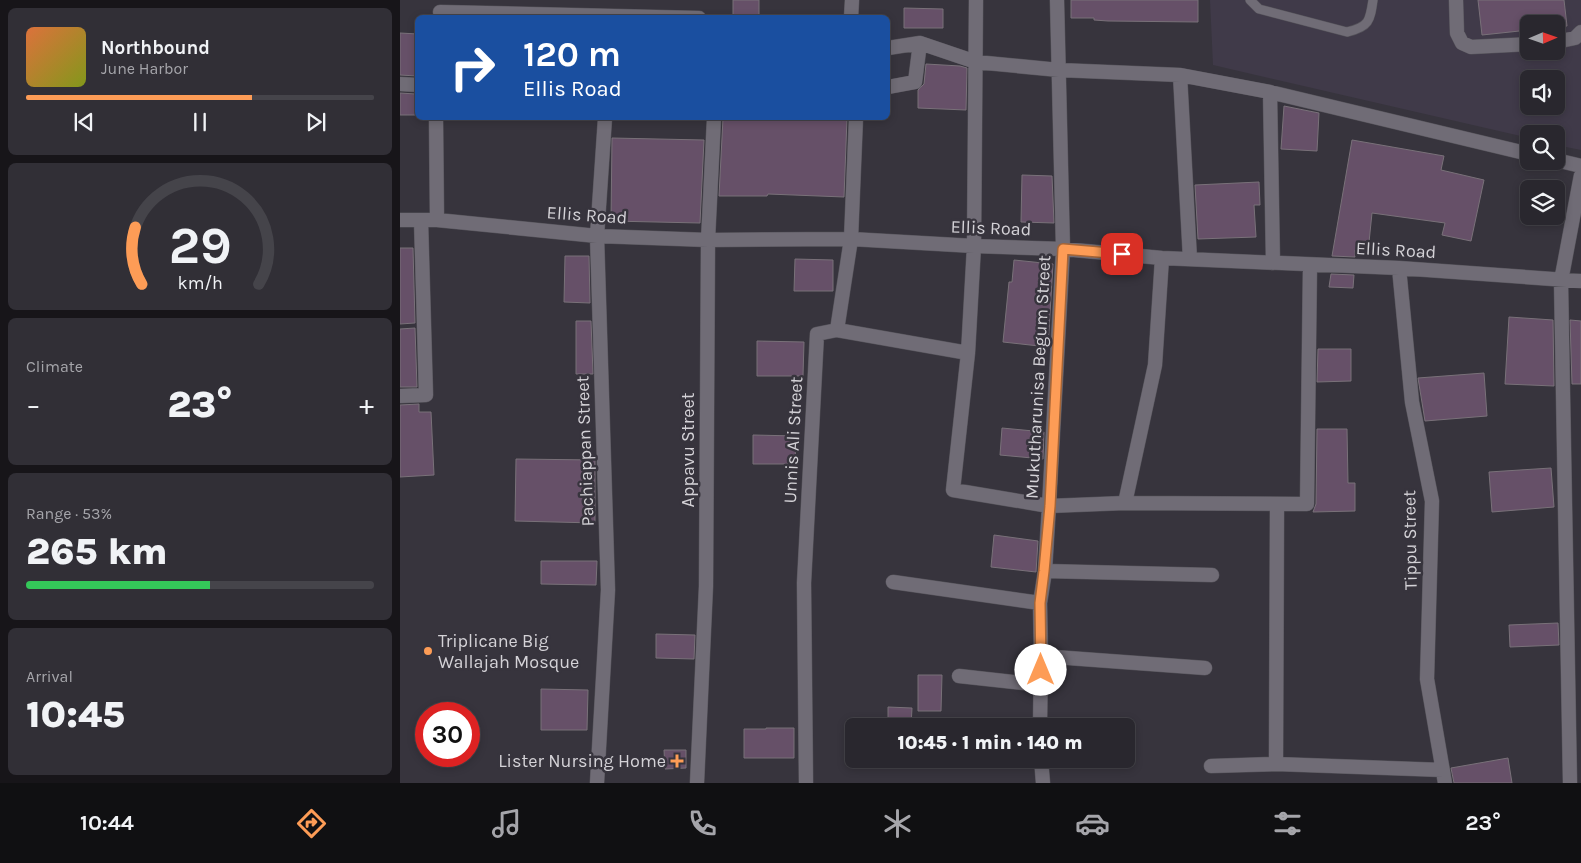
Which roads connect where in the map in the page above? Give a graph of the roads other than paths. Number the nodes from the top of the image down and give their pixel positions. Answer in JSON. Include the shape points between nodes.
{"nodes":[{"id":1,"x":852,"y":0,"type":"edge"},
{"id":2,"x":976,"y":0,"type":"edge"},
{"id":3,"x":1057,"y":0,"type":"edge"},
{"id":4,"x":1250,"y":0,"type":"edge"},
{"id":5,"x":1373,"y":0,"type":"edge"},
{"id":6,"x":1456,"y":0,"type":"edge"},
{"id":7,"x":440,"y":10,"type":"edge"},
{"id":8,"x":602,"y":15,"type":"edge"},
{"id":9,"x":851,"y":15,"type":"edge"},
{"id":10,"x":1581,"y":32,"type":"edge"},
{"id":11,"x":1565,"y":40,"type":"edge"},
{"id":12,"x":920,"y":44,"type":"junction"},
{"id":13,"x":1520,"y":44,"type":"edge"},
{"id":14,"x":890,"y":48,"type":"edge"},
{"id":15,"x":976,"y":62,"type":"junction"},
{"id":16,"x":1058,"y":70,"type":"junction"},
{"id":17,"x":1180,"y":75,"type":"junction"},
{"id":18,"x":400,"y":84,"type":"edge"},
{"id":19,"x":415,"y":85,"type":"edge"},
{"id":20,"x":890,"y":87,"type":"edge"},
{"id":21,"x":1270,"y":92,"type":"junction"},
{"id":22,"x":436,"y":120,"type":"edge"},
{"id":23,"x":605,"y":120,"type":"edge"},
{"id":24,"x":714,"y":120,"type":"edge"},
{"id":25,"x":856,"y":120,"type":"edge"},
{"id":26,"x":1520,"y":152,"type":"edge"},
{"id":27,"x":1565,"y":162,"type":"edge"},
{"id":28,"x":1581,"y":166,"type":"edge"},
{"id":29,"x":1581,"y":175,"type":"edge"},
{"id":30,"x":400,"y":220,"type":"edge"},
{"id":31,"x":421,"y":220,"type":"junction"},
{"id":32,"x":437,"y":220,"type":"junction"},
{"id":33,"x":597,"y":236,"type":"junction"},
{"id":34,"x":851,"y":239,"type":"junction"},
{"id":35,"x":708,"y":240,"type":"junction"},
{"id":36,"x":974,"y":246,"type":"junction"},
{"id":37,"x":1063,"y":249,"type":"junction"},
{"id":38,"x":1162,"y":258,"type":"junction"},
{"id":39,"x":1190,"y":259,"type":"junction"},
{"id":40,"x":1273,"y":263,"type":"junction"},
{"id":41,"x":1310,"y":265,"type":"junction"},
{"id":42,"x":1399,"y":268,"type":"junction"},
{"id":43,"x":1561,"y":281,"type":"junction"},
{"id":44,"x":1581,"y":281,"type":"edge"},
{"id":45,"x":837,"y":330,"type":"junction"},
{"id":46,"x":968,"y":353,"type":"junction"},
{"id":47,"x":400,"y":396,"type":"edge"},
{"id":48,"x":1124,"y":503,"type":"junction"},
{"id":49,"x":1277,"y":505,"type":"junction"},
{"id":50,"x":1050,"y":506,"type":"junction"},
{"id":51,"x":1044,"y":571,"type":"junction"},
{"id":52,"x":1212,"y":575,"type":"dead end"},
{"id":53,"x":893,"y":582,"type":"dead end"},
{"id":54,"x":1040,"y":603,"type":"junction"},
{"id":55,"x":1042,"y":656,"type":"junction"},
{"id":56,"x":1205,"y":668,"type":"dead end"},
{"id":57,"x":959,"y":676,"type":"dead end"},
{"id":58,"x":1041,"y":685,"type":"junction"},
{"id":59,"x":1040,"y":718,"type":"edge"},
{"id":60,"x":1276,"y":764,"type":"junction"},
{"id":61,"x":1211,"y":766,"type":"dead end"},
{"id":62,"x":1041,"y":768,"type":"edge"},
{"id":63,"x":1444,"y":776,"type":"edge"},
{"id":64,"x":597,"y":783,"type":"edge"},
{"id":65,"x":697,"y":783,"type":"edge"},
{"id":66,"x":806,"y":783,"type":"edge"},
{"id":67,"x":1043,"y":783,"type":"edge"},
{"id":68,"x":1570,"y":783,"type":"edge"}],
"edges":[{"from":1,"to":9,"type":"street"},
{"from":2,"to":15,"type":"street"},
{"from":3,"to":16,"type":"street","name":"Mukutharunisa Begum Street"},
{"from":4,"to":5,"type":"lane","via":[[1259,9],[1347,32],[1361,29],[1370,18]]},
{"from":6,"to":13,"type":"street","via":[[1457,33],[1462,43],[1471,47]]},
{"from":7,"to":8,"type":"street"},
{"from":10,"to":11,"type":"street","via":[[1575,38]]},
{"from":12,"to":14,"type":"street"},
{"from":12,"to":15,"type":"street"},
{"from":12,"to":20,"type":"street","via":[[915,82]]},
{"from":15,"to":16,"type":"street"},
{"from":15,"to":36,"type":"street"},
{"from":16,"to":17,"type":"street"},
{"from":16,"to":37,"type":"street","name":"Mukutharunisa Begum Street"},
{"from":17,"to":21,"type":"street"},
{"from":17,"to":39,"type":"street"},
{"from":18,"to":19,"type":"street"},
{"from":21,"to":26,"type":"street"},
{"from":21,"to":40,"type":"street"},
{"from":22,"to":32,"type":"street"},
{"from":23,"to":33,"type":"street","name":"Pachiappan Street"},
{"from":24,"to":35,"type":"street","name":"Appavu Street"},
{"from":25,"to":34,"type":"street"},
{"from":27,"to":28,"type":"street"},
{"from":29,"to":43,"type":"street"},
{"from":30,"to":31,"type":"street","name":"Ellis Road"},
{"from":31,"to":32,"type":"street","name":"Ellis Road"},
{"from":31,"to":47,"type":"street","via":[[426,395]]},
{"from":32,"to":33,"type":"street","name":"Ellis Road"},
{"from":33,"to":35,"type":"street","name":"Ellis Road"},
{"from":33,"to":64,"type":"street","name":"Pachiappan Street","via":[[608,590]]},
{"from":34,"to":35,"type":"street","name":"Ellis Road"},
{"from":34,"to":36,"type":"street","name":"Ellis Road"},
{"from":34,"to":45,"type":"street"},
{"from":35,"to":65,"type":"street","name":"Appavu Street","via":[[706,586]]},
{"from":36,"to":37,"type":"street","name":"Ellis Road"},
{"from":36,"to":46,"type":"street"},
{"from":37,"to":38,"type":"street","name":"Ellis Road"},
{"from":37,"to":50,"type":"street","name":"Mukutharunisa Begum Street"},
{"from":38,"to":39,"type":"street","name":"Ellis Road"},
{"from":38,"to":48,"type":"street","via":[[1155,366]]},
{"from":39,"to":40,"type":"street","name":"Ellis Road"},
{"from":40,"to":41,"type":"street","name":"Ellis Road"},
{"from":41,"to":42,"type":"street","name":"Ellis Road"},
{"from":41,"to":49,"type":"street","via":[[1307,504]]},
{"from":42,"to":43,"type":"street","name":"Ellis Road"},
{"from":42,"to":63,"type":"street","name":"Tippu Street","via":[[1412,402],[1432,501],[1427,679]]},
{"from":43,"to":44,"type":"street","name":"Ellis Road"},
{"from":43,"to":68,"type":"street"},
{"from":45,"to":46,"type":"street"},
{"from":45,"to":66,"type":"street","name":"Unnis Ali Street","via":[[817,334],[804,583]]},
{"from":46,"to":50,"type":"street","via":[[953,490]]},
{"from":48,"to":49,"type":"street"},
{"from":48,"to":50,"type":"street"},
{"from":49,"to":60,"type":"street"},
{"from":50,"to":51,"type":"street","name":"Mukutharunisa Begum Street"},
{"from":51,"to":52,"type":"street"},
{"from":51,"to":54,"type":"street","name":"Mukutharunisa Begum Street"},
{"from":53,"to":54,"type":"street"},
{"from":54,"to":55,"type":"street","name":"Mukutharunisa Begum Street"},
{"from":55,"to":56,"type":"street"},
{"from":55,"to":58,"type":"street","name":"Mukutharunisa Begum Street"},
{"from":57,"to":58,"type":"street"},
{"from":58,"to":59,"type":"street","name":"Mukutharunisa Begum Street"},
{"from":60,"to":61,"type":"street"},
{"from":60,"to":63,"type":"street"},
{"from":62,"to":67,"type":"street"}]}
